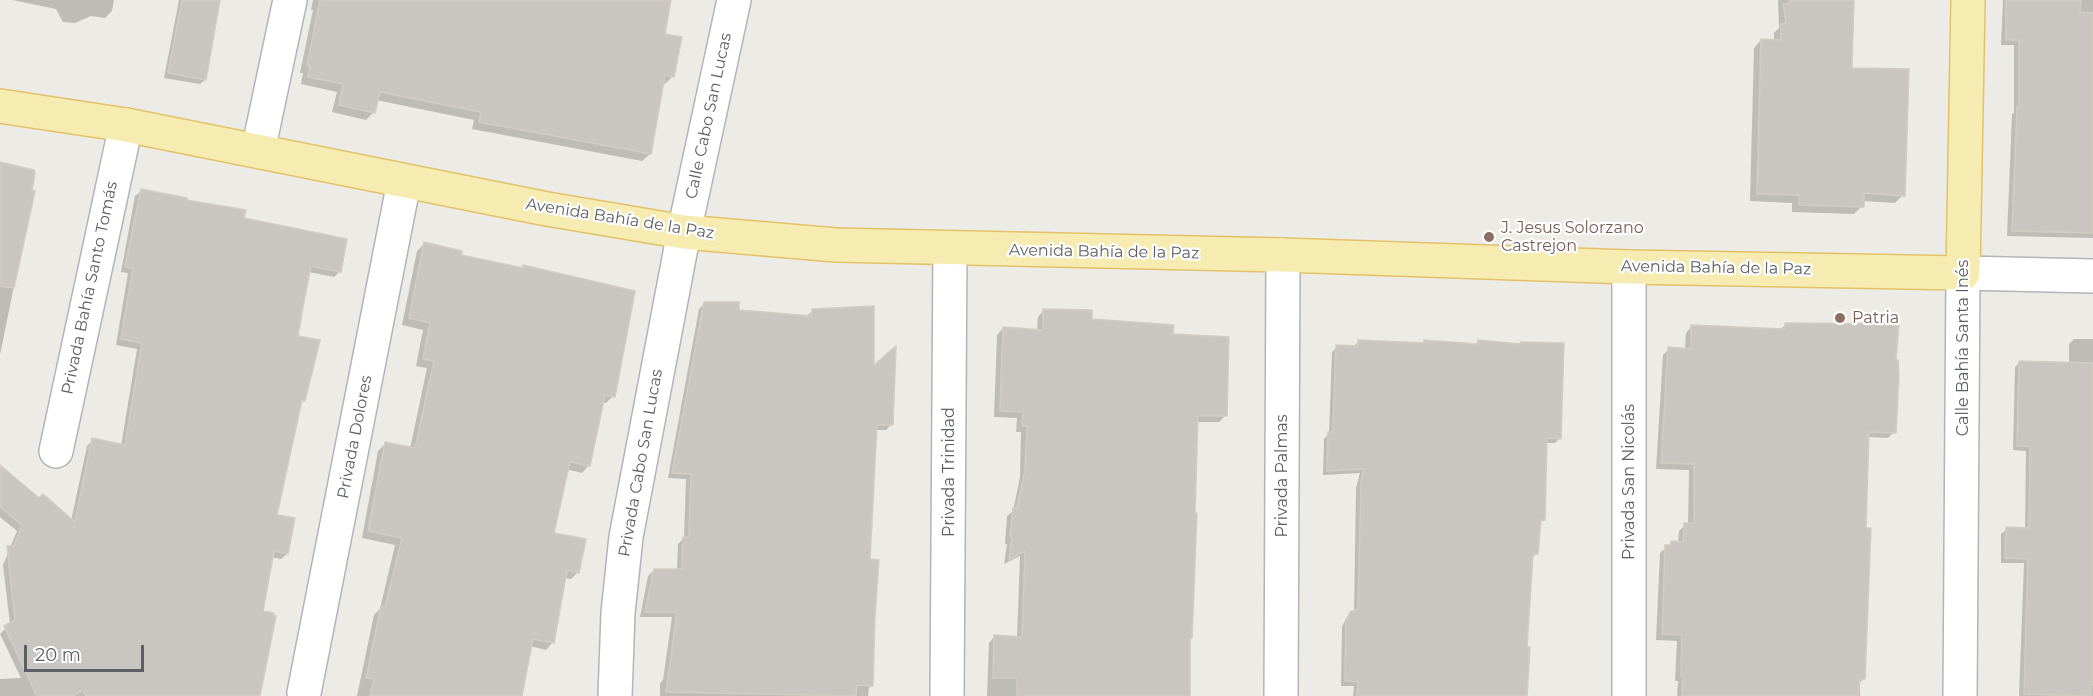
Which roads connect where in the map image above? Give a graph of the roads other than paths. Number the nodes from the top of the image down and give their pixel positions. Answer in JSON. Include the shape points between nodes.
{"nodes":[{"id":1,"x":290,"y":0,"type":"edge"},
{"id":2,"x":734,"y":0,"type":"edge"},
{"id":3,"x":1968,"y":0,"type":"edge"},
{"id":4,"x":0,"y":106,"type":"edge"},
{"id":5,"x":126,"y":125,"type":"junction"},
{"id":6,"x":258,"y":151,"type":"junction"},
{"id":7,"x":404,"y":182,"type":"junction"},
{"id":8,"x":684,"y":232,"type":"junction"},
{"id":9,"x":950,"y":249,"type":"junction"},
{"id":10,"x":1283,"y":255,"type":"junction"},
{"id":11,"x":1629,"y":267,"type":"junction"},
{"id":12,"x":1963,"y":273,"type":"junction"},
{"id":13,"x":2093,"y":276,"type":"edge"},
{"id":14,"x":56,"y":451,"type":"dead end"},
{"id":15,"x":304,"y":693,"type":"dead end"},
{"id":16,"x":615,"y":696,"type":"edge"},
{"id":17,"x":947,"y":696,"type":"edge"},
{"id":18,"x":1281,"y":696,"type":"edge"},
{"id":19,"x":1629,"y":696,"type":"edge"},
{"id":20,"x":1960,"y":696,"type":"edge"}],
"edges":[{"from":1,"to":6,"type":"street"},
{"from":2,"to":8,"type":"street","name":"Calle Cabo San Lucas"},
{"from":3,"to":12,"type":"main road","name":"Calle Bahía Santa Inés"},
{"from":4,"to":5,"type":"main road","name":"Avenida Bahía de la Paz"},
{"from":5,"to":6,"type":"main road","name":"Avenida Bahía de la Paz"},
{"from":5,"to":14,"type":"street","name":"Privada Bahía Santo Tomás"},
{"from":6,"to":7,"type":"main road","name":"Avenida Bahía de la Paz"},
{"from":7,"to":8,"type":"main road","name":"Avenida Bahía de la Paz"},
{"from":7,"to":15,"type":"street","name":"Privada Dolores"},
{"from":8,"to":9,"type":"main road","name":"Avenida Bahía de la Paz","via":[[836,245]]},
{"from":8,"to":16,"type":"street","name":"Privada Cabo San Lucas","via":[[626,537]]},
{"from":9,"to":10,"type":"main road","name":"Avenida Bahía de la Paz"},
{"from":9,"to":17,"type":"street","name":"Privada Trinidad"},
{"from":10,"to":11,"type":"main road","name":"Avenida Bahía de la Paz"},
{"from":10,"to":18,"type":"street","name":"Privada Palmas"},
{"from":11,"to":12,"type":"main road","name":"Avenida Bahía de la Paz"},
{"from":11,"to":19,"type":"street","name":"Privada San Nicolás"},
{"from":12,"to":13,"type":"street","name":"Avenida Bahía de la Paz"},
{"from":12,"to":20,"type":"street","name":"Calle Bahía Santa Inés"}]}
